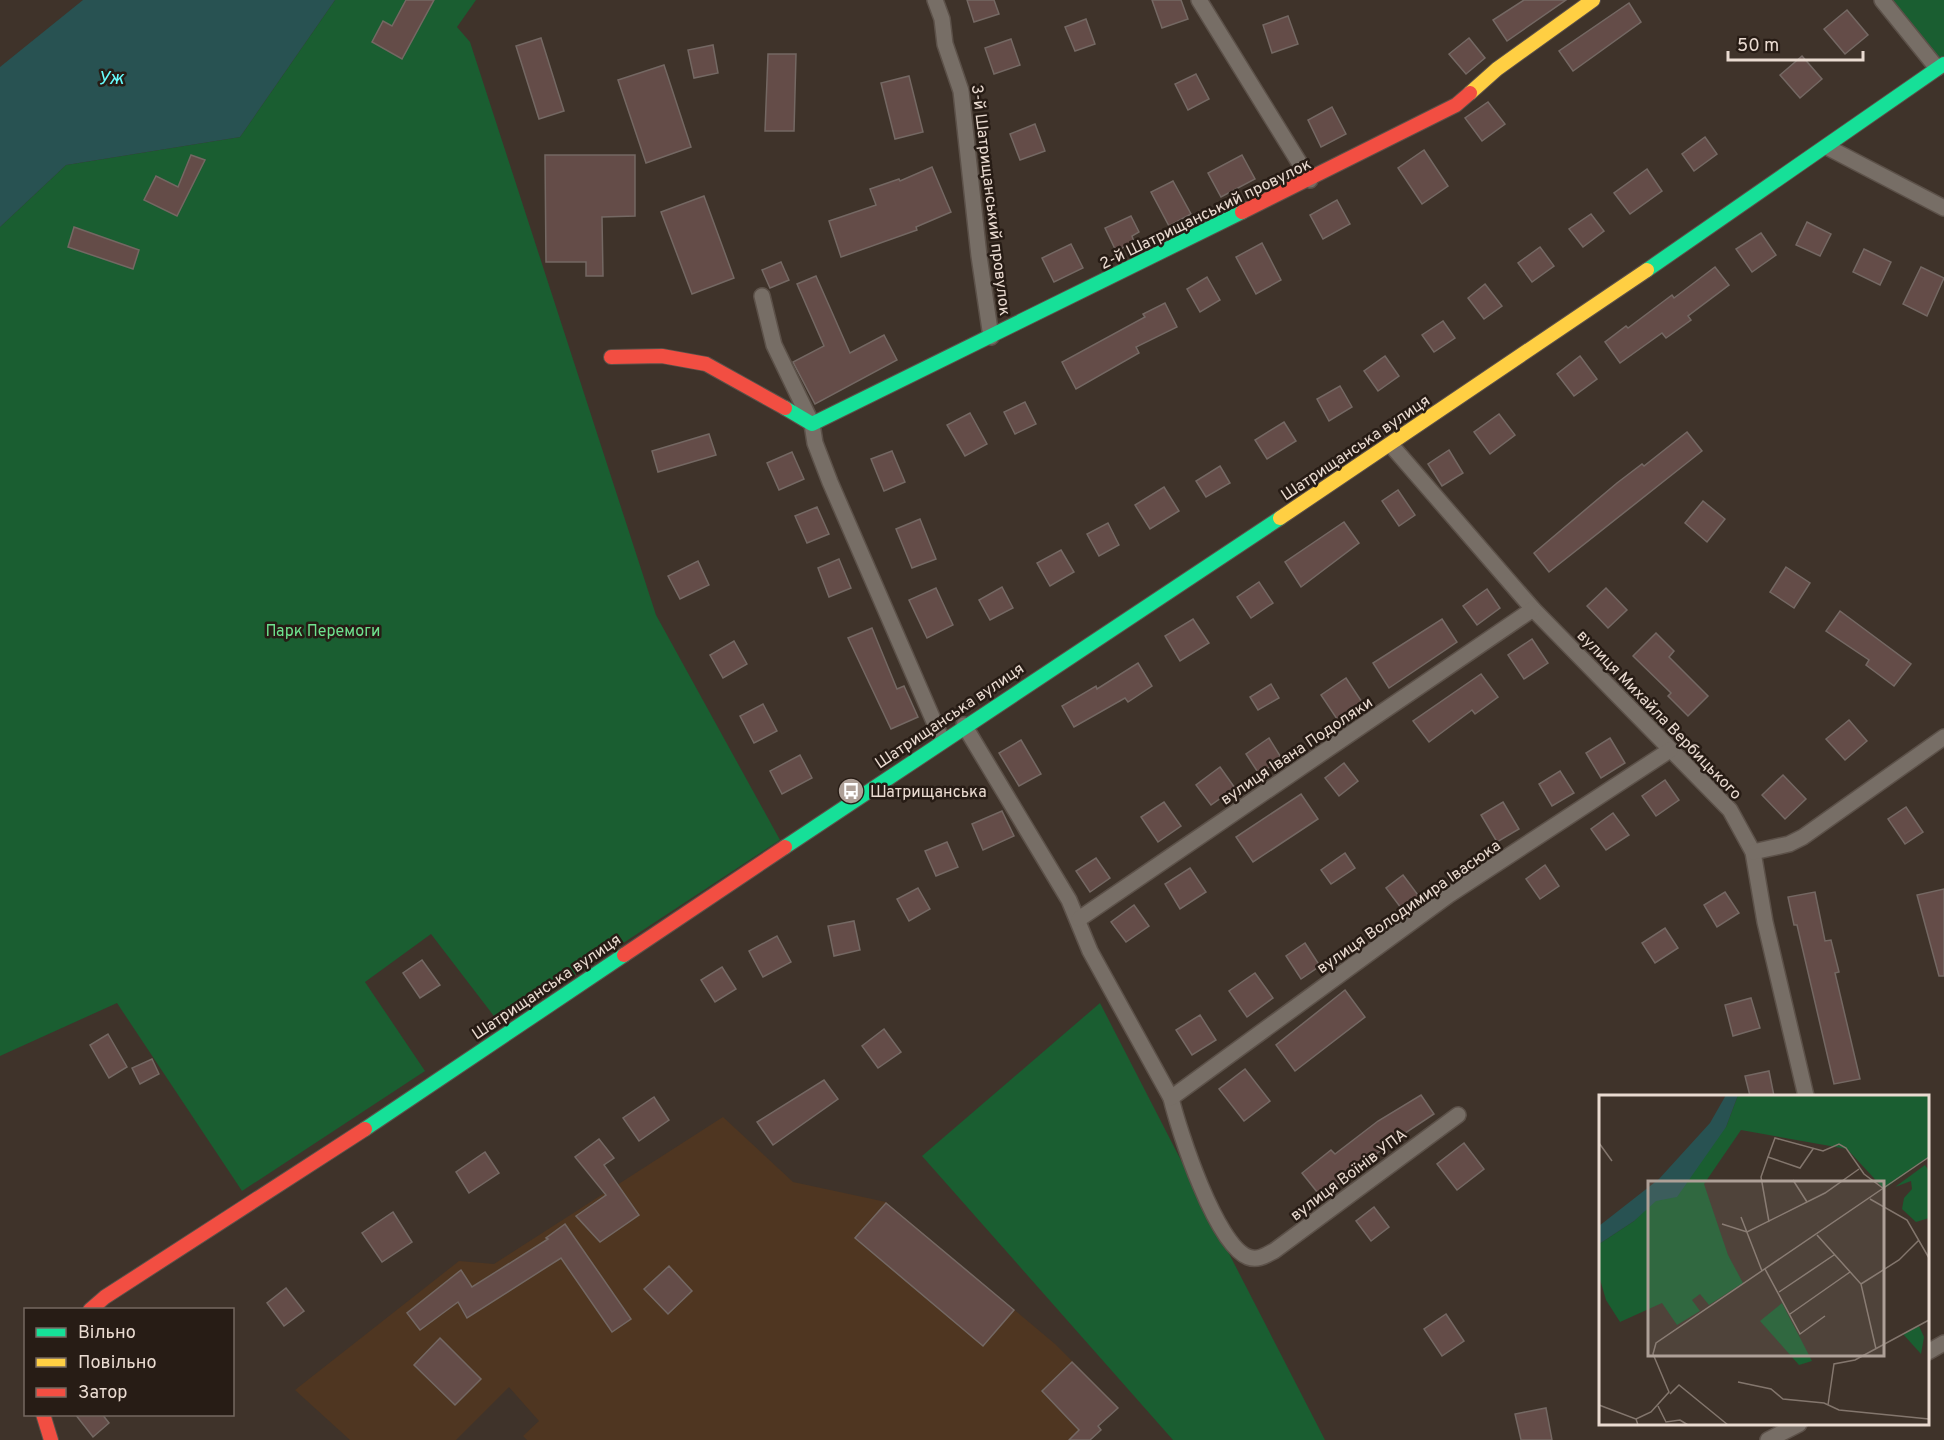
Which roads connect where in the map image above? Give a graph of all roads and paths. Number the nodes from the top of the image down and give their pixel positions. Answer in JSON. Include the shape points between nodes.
{"nodes":[{"id":1,"x":935,"y":0,"type":"edge"},
{"id":2,"x":1199,"y":0,"type":"edge"},
{"id":3,"x":1593,"y":0,"type":"edge"},
{"id":4,"x":1882,"y":0,"type":"edge"},
{"id":5,"x":1941,"y":66,"type":"edge"},
{"id":6,"x":1827,"y":147,"type":"junction"},
{"id":7,"x":1310,"y":180,"type":"junction"},
{"id":8,"x":1944,"y":208,"type":"edge"},
{"id":9,"x":762,"y":296,"type":"dead end"},
{"id":10,"x":991,"y":337,"type":"junction"},
{"id":11,"x":610,"y":357,"type":"dead end"},
{"id":12,"x":812,"y":424,"type":"junction"},
{"id":13,"x":1391,"y":445,"type":"junction"},
{"id":14,"x":1533,"y":609,"type":"junction"},
{"id":15,"x":964,"y":725,"type":"junction"},
{"id":16,"x":1944,"y":737,"type":"edge"},
{"id":17,"x":942,"y":740,"type":"junction"},
{"id":18,"x":1670,"y":750,"type":"junction"},
{"id":19,"x":1754,"y":852,"type":"junction"},
{"id":20,"x":1079,"y":919,"type":"junction"},
{"id":21,"x":1806,"y":1095,"type":"edge"},
{"id":22,"x":1171,"y":1098,"type":"junction"},
{"id":23,"x":1458,"y":1115,"type":"dead end"},
{"id":24,"x":92,"y":1308,"type":"edge"},
{"id":25,"x":1944,"y":1343,"type":"edge"},
{"id":26,"x":1929,"y":1352,"type":"edge"},
{"id":27,"x":44,"y":1416,"type":"edge"},
{"id":28,"x":1797,"y":1425,"type":"edge"},
{"id":29,"x":51,"y":1440,"type":"edge"},
{"id":30,"x":1768,"y":1440,"type":"edge"}],
"edges":[{"from":1,"to":10,"type":"street","name":"3-й Шатрищанський провулок","via":[[961,91]]},
{"from":2,"to":7,"type":"street"},
{"from":3,"to":7,"type":"street","name":"2-й Шатрищанський провулок","via":[[1497,69],[1456,105]]},
{"from":4,"to":5,"type":"street"},
{"from":5,"to":6,"type":"street","name":"Шатрищанська вулиця"},
{"from":6,"to":8,"type":"street"},
{"from":6,"to":13,"type":"street","name":"Шатрищанська вулиця"},
{"from":7,"to":10,"type":"street","name":"2-й Шатрищанський провулок"},
{"from":9,"to":12,"type":"street","via":[[774,345]]},
{"from":10,"to":12,"type":"street","name":"2-й Шатрищанський провулок"},
{"from":11,"to":12,"type":"street","via":[[662,356],[706,364]]},
{"from":12,"to":17,"type":"street","via":[[815,444],[830,482]]},
{"from":13,"to":14,"type":"street","name":"вулиця Михайла Вербицького"},
{"from":13,"to":15,"type":"street","name":"Шатрищанська вулиця"},
{"from":14,"to":18,"type":"street","name":"вулиця Михайла Вербицького"},
{"from":14,"to":20,"type":"street","name":"вулиця Івана Подоляки"},
{"from":15,"to":17,"type":"street","name":"Шатрищанська вулиця"},
{"from":15,"to":20,"type":"street"},
{"from":16,"to":19,"type":"street","via":[[1803,837]]},
{"from":17,"to":24,"type":"street","name":"Шатрищанська вулиця","via":[[342,1145]]},
{"from":18,"to":19,"type":"street","name":"вулиця Михайла Вербицького","via":[[1730,810]]},
{"from":18,"to":22,"type":"street","name":"вулиця Володимира Івасюка","via":[[1449,895]]},
{"from":19,"to":21,"type":"street","name":"вулиця Михайла Вербицького"},
{"from":20,"to":22,"type":"street","via":[[1090,951]]},
{"from":22,"to":23,"type":"street","name":"вулиця Воїнів УПА","via":[[1175,1119],[1213,1214],[1238,1250],[1257,1259],[1274,1251]]},
{"from":25,"to":26,"type":"street"},
{"from":27,"to":29,"type":"street"},
{"from":28,"to":30,"type":"street"}]}
